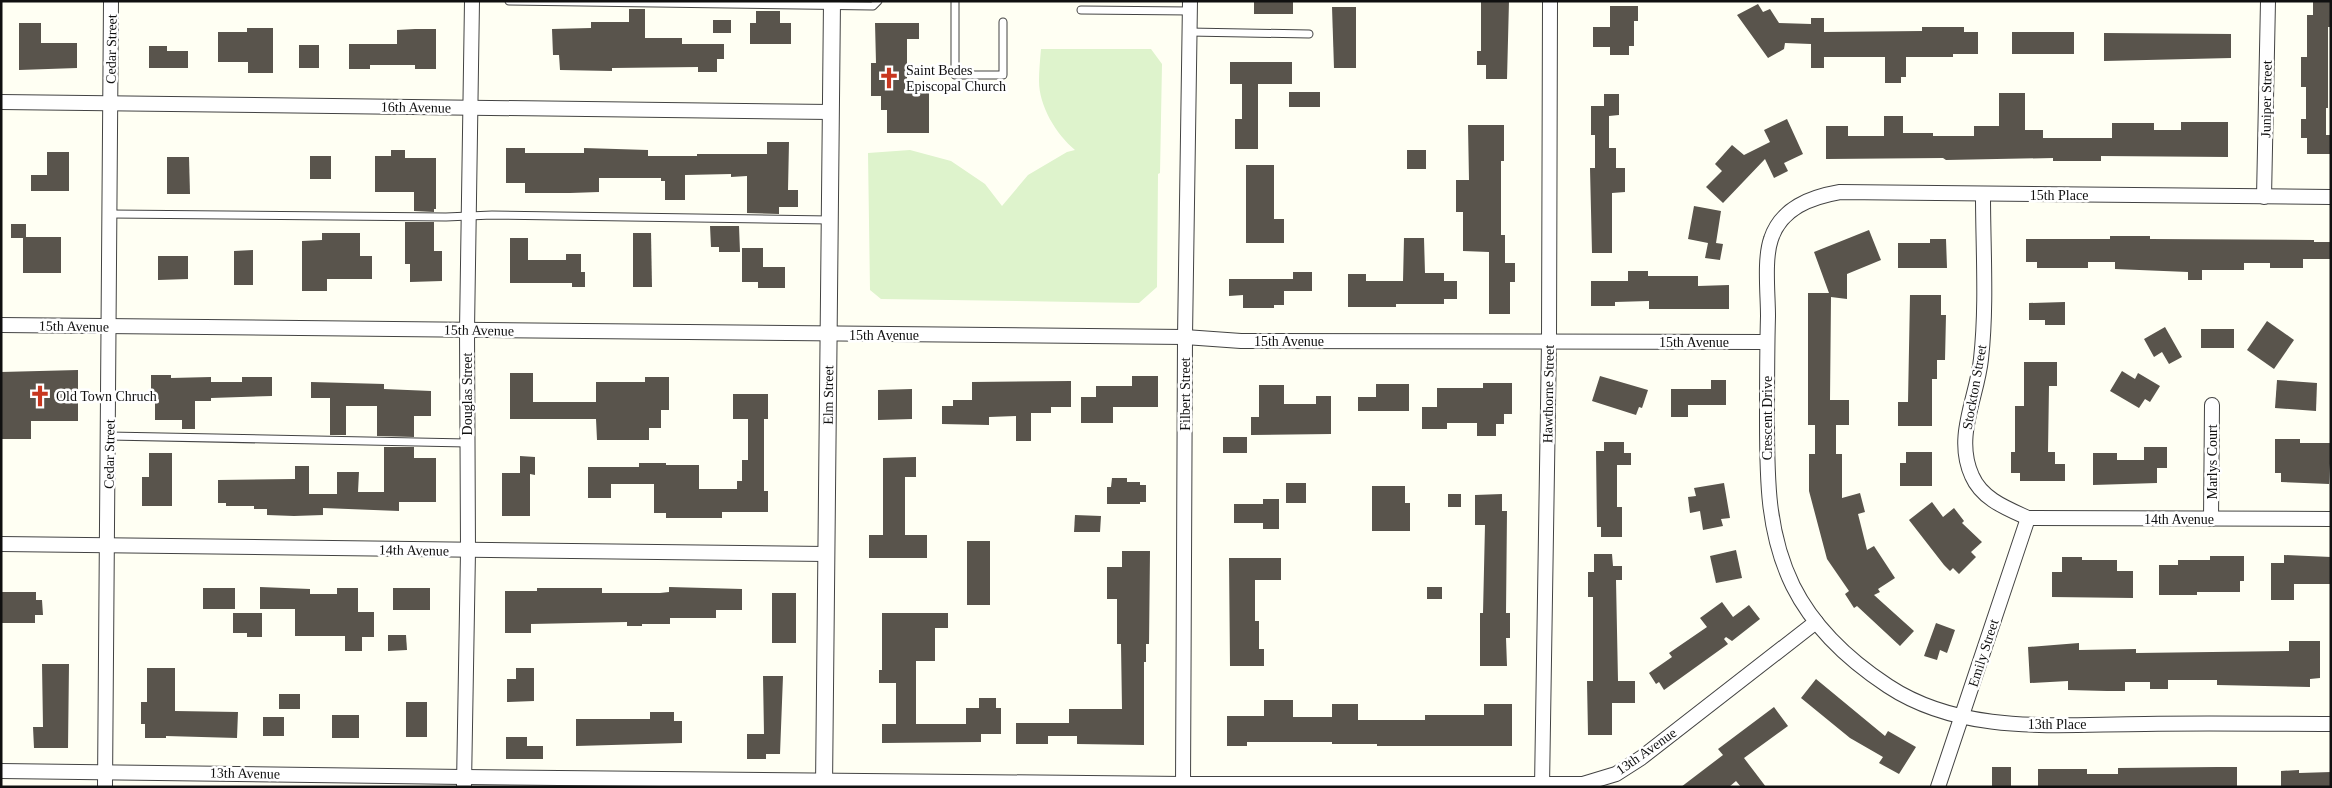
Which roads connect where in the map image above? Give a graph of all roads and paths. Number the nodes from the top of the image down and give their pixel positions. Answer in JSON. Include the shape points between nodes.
{"nodes":[{"id":1,"x":111,"y":1,"type":"edge"},
{"id":2,"x":472,"y":1,"type":"edge"},
{"id":3,"x":509,"y":1,"type":"edge"},
{"id":4,"x":878,"y":1,"type":"edge"},
{"id":5,"x":955,"y":1,"type":"edge"},
{"id":6,"x":1550,"y":1,"type":"edge"},
{"id":7,"x":2268,"y":1,"type":"edge"},
{"id":8,"x":832,"y":3,"type":"edge"},
{"id":9,"x":1190,"y":6,"type":"edge"},
{"id":10,"x":1081,"y":10,"type":"dead end"},
{"id":11,"x":1003,"y":22,"type":"dead end"},
{"id":12,"x":1189,"y":32,"type":"junction"},
{"id":13,"x":1309,"y":34,"type":"dead end"},
{"id":14,"x":1,"y":102,"type":"edge"},
{"id":15,"x":110,"y":102,"type":"junction"},
{"id":16,"x":471,"y":108,"type":"junction"},
{"id":17,"x":831,"y":112,"type":"junction"},
{"id":18,"x":1983,"y":195,"type":"junction"},
{"id":19,"x":2264,"y":196,"type":"junction"},
{"id":20,"x":2331,"y":197,"type":"edge"},
{"id":21,"x":1791,"y":210,"type":"joint"},
{"id":22,"x":110,"y":214,"type":"junction"},
{"id":23,"x":469,"y":216,"type":"junction"},
{"id":24,"x":830,"y":220,"type":"junction"},
{"id":25,"x":1,"y":325,"type":"edge"},
{"id":26,"x":110,"y":326,"type":"junction"},
{"id":27,"x":467,"y":330,"type":"junction"},
{"id":28,"x":828,"y":335,"type":"junction"},
{"id":29,"x":1185,"y":337,"type":"junction"},
{"id":30,"x":1549,"y":342,"type":"junction"},
{"id":31,"x":1767,"y":342,"type":"junction"},
{"id":32,"x":2212,"y":404,"type":"dead end"},
{"id":33,"x":109,"y":436,"type":"junction"},
{"id":34,"x":467,"y":443,"type":"junction"},
{"id":35,"x":2028,"y":518,"type":"junction"},
{"id":36,"x":2211,"y":519,"type":"junction"},
{"id":37,"x":2331,"y":519,"type":"edge"},
{"id":38,"x":1,"y":544,"type":"edge"},
{"id":39,"x":108,"y":545,"type":"junction"},
{"id":40,"x":468,"y":551,"type":"junction"},
{"id":41,"x":826,"y":554,"type":"junction"},
{"id":42,"x":1816,"y":622,"type":"junction"},
{"id":43,"x":1962,"y":717,"type":"junction"},
{"id":44,"x":2331,"y":724,"type":"edge"},
{"id":45,"x":1,"y":771,"type":"edge"},
{"id":46,"x":105,"y":771,"type":"junction"},
{"id":47,"x":464,"y":782,"type":"edge"},
{"id":48,"x":824,"y":784,"type":"edge"},
{"id":49,"x":1183,"y":785,"type":"edge"},
{"id":50,"x":1542,"y":786,"type":"edge"},
{"id":51,"x":105,"y":787,"type":"edge"},
{"id":52,"x":1938,"y":787,"type":"edge"}],
"edges":[{"from":1,"to":15,"type":"street","name":"Cedar Street"},
{"from":2,"to":16,"type":"street","name":"Douglas Street"},
{"from":3,"to":8,"type":"lane"},
{"from":4,"to":8,"type":"lane","via":[[873,6]]},
{"from":5,"to":11,"type":"lane","via":[[955,75],[1003,75]]},
{"from":6,"to":30,"type":"street","name":"Hawthorne Street"},
{"from":7,"to":19,"type":"street","name":"Juniper Street"},
{"from":8,"to":17,"type":"street","name":"Elm Street"},
{"from":9,"to":10,"type":"lane"},
{"from":9,"to":12,"type":"street","name":"Filbert Street"},
{"from":12,"to":13,"type":"lane"},
{"from":12,"to":29,"type":"street","name":"Filbert Street"},
{"from":14,"to":15,"type":"street","name":"16th Avenue"},
{"from":15,"to":16,"type":"street","name":"16th Avenue"},
{"from":15,"to":22,"type":"street","name":"Cedar Street"},
{"from":16,"to":17,"type":"street","name":"16th Avenue"},
{"from":16,"to":23,"type":"street","name":"Douglas Street"},
{"from":17,"to":24,"type":"street","name":"Elm Street"},
{"from":18,"to":19,"type":"street","name":"15th Place"},
{"from":18,"to":21,"type":"street","name":"15th Place","via":[[1840,192],[1804,201]]},
{"from":18,"to":35,"type":"street","name":"Stockton Street","via":[[1981,361],[1969,408],[1966,459],[1979,489],[2000,506]]},
{"from":19,"to":20,"type":"street","name":"15th Place"},
{"from":21,"to":31,"type":"street","name":"Crescent Drive","via":[[1771,240]]},
{"from":22,"to":23,"type":"lane"},
{"from":22,"to":26,"type":"street","name":"Cedar Street"},
{"from":23,"to":24,"type":"lane"},
{"from":23,"to":27,"type":"street","name":"Douglas Street"},
{"from":24,"to":28,"type":"street","name":"Elm Street"},
{"from":25,"to":26,"type":"street","name":"15th Avenue"},
{"from":26,"to":27,"type":"street","name":"15th Avenue"},
{"from":26,"to":33,"type":"street","name":"Cedar Street"},
{"from":27,"to":28,"type":"street","name":"15th Avenue"},
{"from":27,"to":34,"type":"street","name":"Douglas Street"},
{"from":28,"to":29,"type":"street","name":"15th Avenue"},
{"from":28,"to":41,"type":"street","name":"Elm Street"},
{"from":29,"to":30,"type":"street","name":"15th Avenue","via":[[1241,341]]},
{"from":29,"to":49,"type":"street","name":"Filbert Street"},
{"from":30,"to":31,"type":"street","name":"15th Avenue"},
{"from":30,"to":50,"type":"street","name":"Hawthorne Street"},
{"from":31,"to":42,"type":"street","name":"Crescent Drive","via":[[1767,478],[1771,519],[1793,587]]},
{"from":32,"to":36,"type":"street","name":"Marlys Court"},
{"from":33,"to":34,"type":"lane"},
{"from":33,"to":39,"type":"street","name":"Cedar Street"},
{"from":34,"to":40,"type":"street","name":"Douglas Street"},
{"from":35,"to":36,"type":"street","name":"14th Avenue"},
{"from":35,"to":43,"type":"street","name":"Emily Street"},
{"from":36,"to":37,"type":"street","name":"14th Avenue"},
{"from":38,"to":39,"type":"street","name":"14th Avenue"},
{"from":39,"to":40,"type":"street","name":"14th Avenue"},
{"from":39,"to":46,"type":"street","name":"Cedar Street"},
{"from":40,"to":41,"type":"street","name":"14th Avenue"},
{"from":40,"to":47,"type":"street","name":"Douglas Street"},
{"from":41,"to":48,"type":"street","name":"Elm Street"},
{"from":42,"to":43,"type":"street","name":"13th Place","via":[[1838,648],[1889,687],[1938,710]]},
{"from":42,"to":50,"type":"street","name":"13th Avenue","via":[[1616,774],[1583,784]]},
{"from":43,"to":44,"type":"street","name":"13th Place","via":[[2002,724]]},
{"from":43,"to":52,"type":"street","name":"Emily Street"},
{"from":45,"to":46,"type":"street","name":"13th Avenue"},
{"from":46,"to":47,"type":"street","name":"13th Avenue"},
{"from":46,"to":51,"type":"street","name":"Cedar Street"},
{"from":47,"to":48,"type":"street","name":"13th Avenue"},
{"from":48,"to":49,"type":"street","name":"13th Avenue"},
{"from":49,"to":50,"type":"street","name":"13th Avenue"}]}
